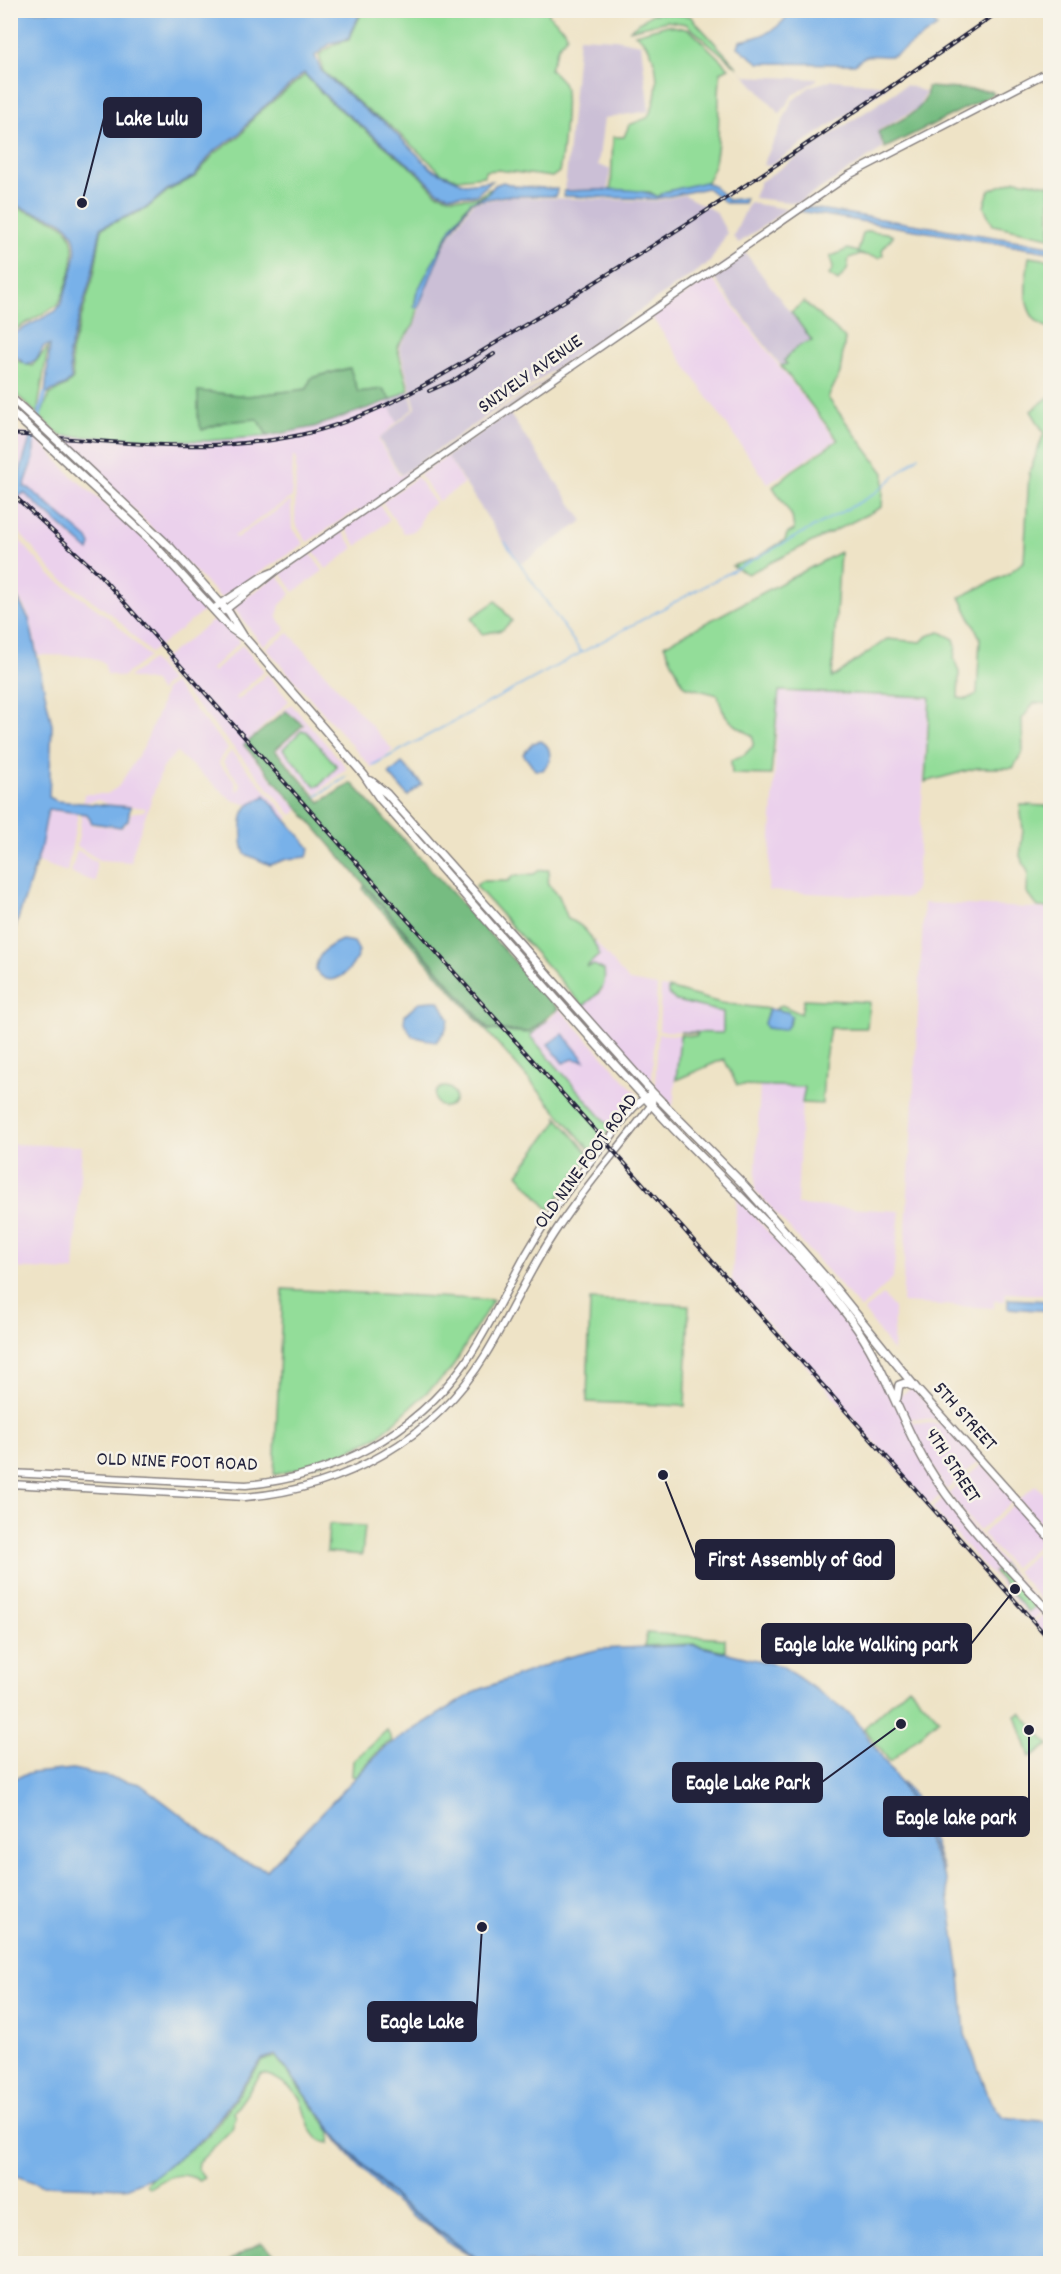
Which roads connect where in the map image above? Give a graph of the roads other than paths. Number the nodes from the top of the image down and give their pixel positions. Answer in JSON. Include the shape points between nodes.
{"nodes":[{"id":1,"x":1050,"y":71,"type":"edge"},
{"id":2,"x":10,"y":397,"type":"edge"},
{"id":3,"x":10,"y":410,"type":"edge"},
{"id":4,"x":224,"y":607,"type":"junction"},
{"id":5,"x":216,"y":612,"type":"junction"},
{"id":6,"x":246,"y":639,"type":"junction"},
{"id":7,"x":364,"y":776,"type":"junction"},
{"id":8,"x":511,"y":933,"type":"junction"},
{"id":9,"x":504,"y":939,"type":"junction"},
{"id":10,"x":554,"y":994,"type":"junction"},
{"id":11,"x":583,"y":1014,"type":"junction"},
{"id":12,"x":578,"y":1022,"type":"junction"},
{"id":13,"x":620,"y":1056,"type":"junction"},
{"id":14,"x":653,"y":1093,"type":"junction"},
{"id":15,"x":645,"y":1096,"type":"junction"},
{"id":16,"x":652,"y":1104,"type":"junction"},
{"id":17,"x":787,"y":1234,"type":"junction"},
{"id":18,"x":781,"y":1241,"type":"junction"},
{"id":19,"x":916,"y":1388,"type":"junction"},
{"id":20,"x":897,"y":1401,"type":"junction"},
{"id":21,"x":10,"y":1473,"type":"edge"},
{"id":22,"x":10,"y":1484,"type":"edge"},
{"id":23,"x":1050,"y":1538,"type":"edge"},
{"id":24,"x":1049,"y":1610,"type":"edge"}],
"edges":[{"from":1,"to":4,"type":"main road","name":"SNIVELY AVENUE","via":[[880,157],[803,206]]},
{"from":2,"to":4,"type":"highway","bridge":true,"via":[[171,548]]},
{"from":3,"to":5,"type":"highway","bridge":true,"via":[[148,538]]},
{"from":4,"to":5,"type":"main road","name":"SNIVELY AVENUE"},
{"from":4,"to":6,"type":"highway"},
{"from":5,"to":6,"type":"highway"},
{"from":6,"to":7,"type":"highway"},
{"from":7,"to":8,"type":"highway","via":[[387,794]]},
{"from":7,"to":9,"type":"highway"},
{"from":8,"to":9,"type":"highway"},
{"from":8,"to":11,"type":"highway"},
{"from":9,"to":10,"type":"highway"},
{"from":10,"to":11,"type":"highway"},
{"from":10,"to":12,"type":"highway"},
{"from":11,"to":13,"type":"highway"},
{"from":12,"to":13,"type":"highway","via":[[587,1024]]},
{"from":12,"to":15,"type":"highway","name":"4TH STREET"},
{"from":13,"to":14,"type":"highway","name":"5TH STREET"},
{"from":14,"to":15,"type":"main road","name":"OLD NINE FOOT ROAD"},
{"from":14,"to":16,"type":"main road","name":"OLD NINE FOOT ROAD"},
{"from":14,"to":17,"type":"highway","name":"5TH STREET"},
{"from":15,"to":16,"type":"highway","name":"4TH STREET"},
{"from":15,"to":21,"type":"main road","name":"OLD NINE FOOT ROAD","via":[[549,1217],[458,1372],[416,1417],[376,1446],[301,1476],[246,1485]]},
{"from":16,"to":18,"type":"highway","name":"4TH STREET"},
{"from":16,"to":22,"type":"main road","name":"OLD NINE FOOT ROAD","via":[[553,1235],[469,1379],[428,1423],[382,1456],[322,1482],[252,1496]]},
{"from":17,"to":18,"type":"highway"},
{"from":17,"to":19,"type":"highway","name":"5TH STREET","via":[[858,1314]]},
{"from":18,"to":20,"type":"highway","name":"4TH STREET","via":[[851,1320]]},
{"from":19,"to":20,"type":"highway","via":[[905,1383],[899,1385]]},
{"from":19,"to":23,"type":"highway","name":"5TH STREET"},
{"from":20,"to":24,"type":"highway","name":"4TH STREET","via":[[918,1448],[946,1493]]}]}
